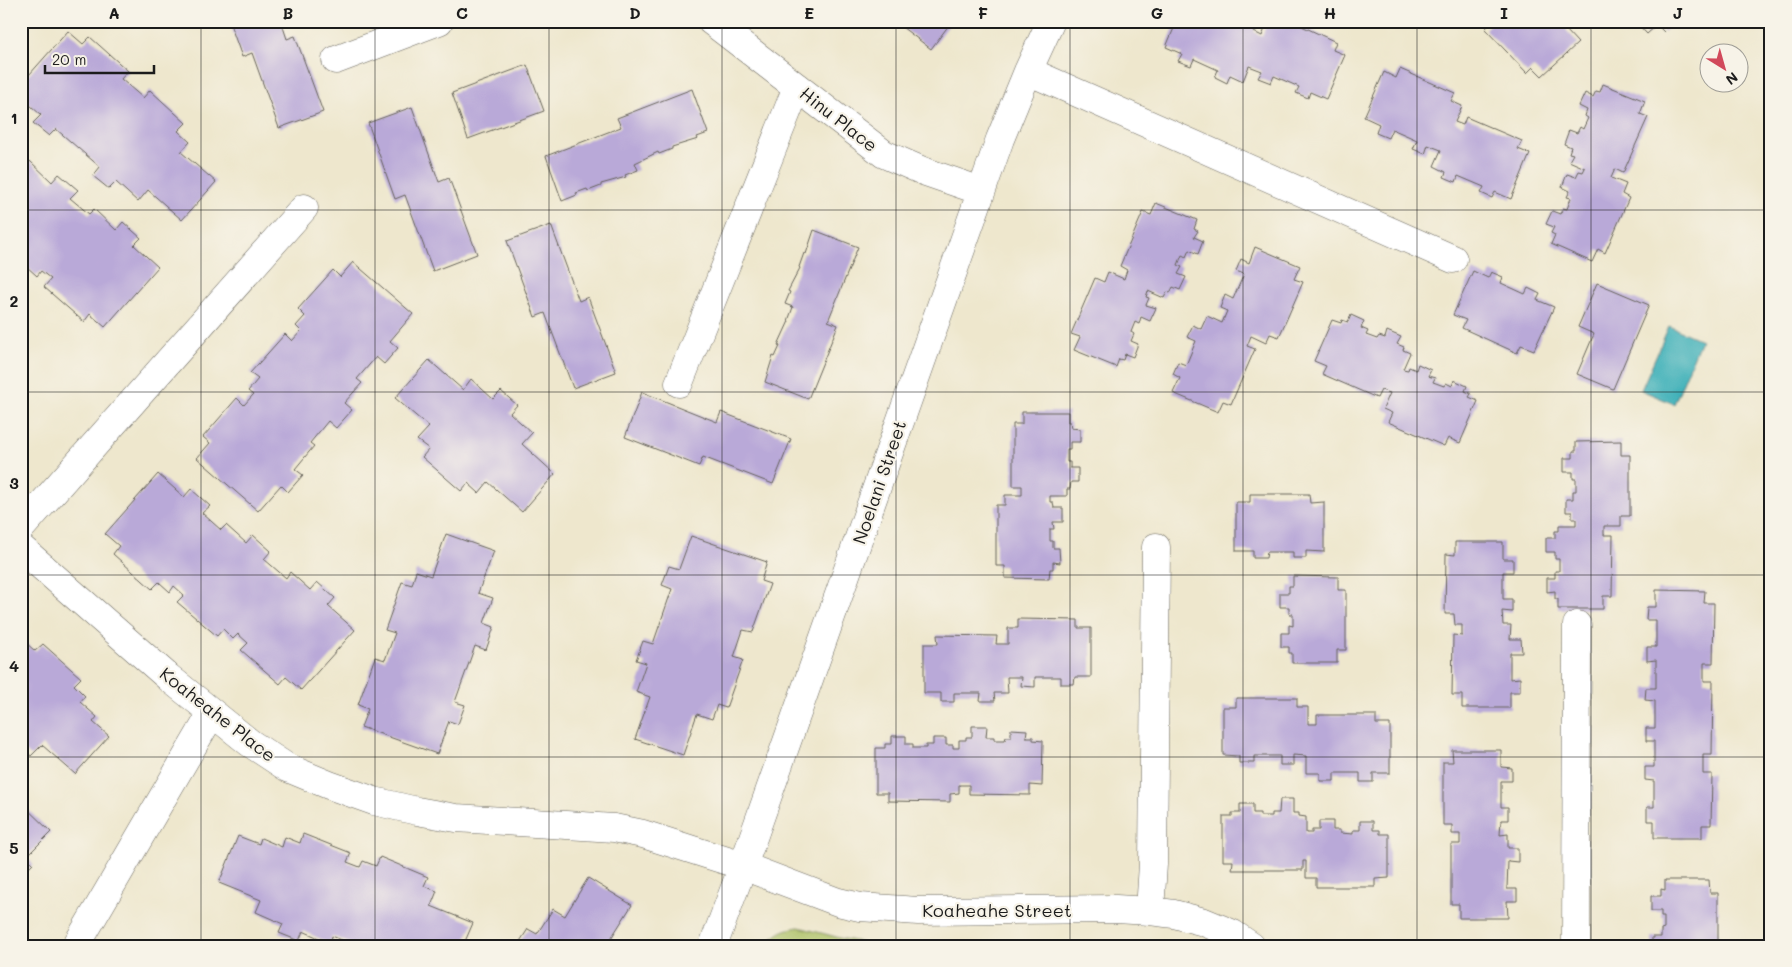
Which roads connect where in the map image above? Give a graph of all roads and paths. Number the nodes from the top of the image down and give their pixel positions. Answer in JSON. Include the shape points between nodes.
{"nodes":[{"id":1,"x":439,"y":21,"type":"edge"},
{"id":2,"x":711,"y":21,"type":"edge"},
{"id":3,"x":1051,"y":21,"type":"edge"},
{"id":4,"x":336,"y":60,"type":"dead end"},
{"id":5,"x":1028,"y":71,"type":"junction"},
{"id":6,"x":797,"y":87,"type":"junction"},
{"id":7,"x":981,"y":191,"type":"junction"},
{"id":8,"x":304,"y":208,"type":"dead end"},
{"id":9,"x":1453,"y":259,"type":"dead end"},
{"id":10,"x":679,"y":383,"type":"dead end"},
{"id":11,"x":21,"y":528,"type":"edge"},
{"id":12,"x":1156,"y":547,"type":"dead end"},
{"id":13,"x":21,"y":548,"type":"edge"},
{"id":14,"x":1577,"y":625,"type":"dead end"},
{"id":15,"x":212,"y":713,"type":"junction"},
{"id":16,"x":743,"y":866,"type":"junction"},
{"id":17,"x":1150,"y":911,"type":"junction"},
{"id":18,"x":76,"y":946,"type":"edge"},
{"id":19,"x":713,"y":946,"type":"edge"},
{"id":20,"x":1251,"y":946,"type":"edge"},
{"id":21,"x":1576,"y":946,"type":"edge"}],
"edges":[{"from":1,"to":4,"type":"street"},
{"from":2,"to":6,"type":"street","name":"Hinu Place"},
{"from":3,"to":5,"type":"street","name":"Noelani Street"},
{"from":5,"to":7,"type":"street","name":"Noelani Street"},
{"from":5,"to":9,"type":"street"},
{"from":6,"to":7,"type":"street","name":"Hinu Place","via":[[884,154]]},
{"from":6,"to":10,"type":"street"},
{"from":7,"to":16,"type":"street","name":"Noelani Street"},
{"from":8,"to":11,"type":"street"},
{"from":12,"to":17,"type":"street"},
{"from":13,"to":15,"type":"street","name":"Koaheahe Place"},
{"from":14,"to":21,"type":"street"},
{"from":15,"to":16,"type":"street","name":"Koaheahe Place","via":[[288,768],[374,800],[456,818],[614,828],[651,836]]},
{"from":15,"to":18,"type":"street"},
{"from":16,"to":17,"type":"street","name":"Koaheahe Street","via":[[838,902],[860,907],[918,911]]},
{"from":16,"to":19,"type":"street","name":"Noelani Street"},
{"from":17,"to":20,"type":"street","name":"Koaheahe Street","via":[[1204,922],[1233,934]]}]}
